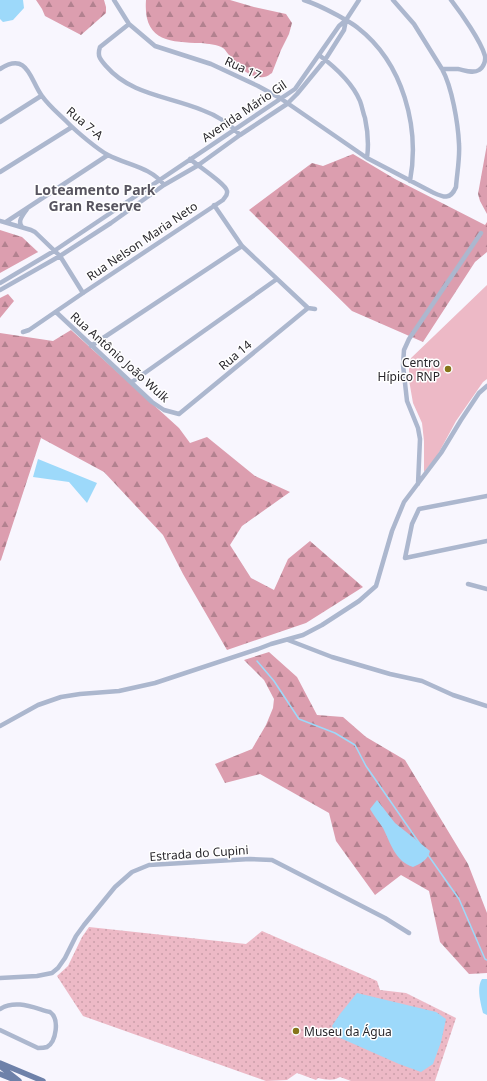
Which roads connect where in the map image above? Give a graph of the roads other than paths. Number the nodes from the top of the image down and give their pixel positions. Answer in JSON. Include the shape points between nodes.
{"nodes":[{"id":1,"x":114,"y":0,"type":"edge"},
{"id":2,"x":304,"y":0,"type":"edge"},
{"id":3,"x":359,"y":0,"type":"edge"},
{"id":4,"x":393,"y":0,"type":"edge"},
{"id":5,"x":451,"y":0,"type":"edge"},
{"id":6,"x":346,"y":20,"type":"junction"},
{"id":7,"x":129,"y":24,"type":"junction"},
{"id":8,"x":319,"y":55,"type":"junction"},
{"id":9,"x":325,"y":60,"type":"junction"},
{"id":10,"x":0,"y":68,"type":"edge"},
{"id":11,"x":442,"y":69,"type":"junction"},
{"id":12,"x":309,"y":70,"type":"junction"},
{"id":13,"x":313,"y":74,"type":"junction"},
{"id":14,"x":41,"y":96,"type":"junction"},
{"id":15,"x":280,"y":98,"type":"junction"},
{"id":16,"x":287,"y":104,"type":"junction"},
{"id":17,"x":0,"y":122,"type":"edge"},
{"id":18,"x":72,"y":127,"type":"junction"},
{"id":19,"x":234,"y":129,"type":"junction"},
{"id":20,"x":240,"y":135,"type":"junction"},
{"id":21,"x":108,"y":155,"type":"junction"},
{"id":22,"x":367,"y":158,"type":"junction"},
{"id":23,"x":190,"y":159,"type":"junction"},
{"id":24,"x":197,"y":166,"type":"junction"},
{"id":25,"x":0,"y":172,"type":"edge"},
{"id":26,"x":159,"y":179,"type":"junction"},
{"id":27,"x":410,"y":181,"type":"junction"},
{"id":28,"x":164,"y":185,"type":"junction"},
{"id":29,"x":214,"y":205,"type":"junction"},
{"id":30,"x":29,"y":206,"type":"junction"},
{"id":31,"x":105,"y":216,"type":"junction"},
{"id":32,"x":0,"y":221,"type":"edge"},
{"id":33,"x":6,"y":222,"type":"junction"},
{"id":34,"x":111,"y":223,"type":"junction"},
{"id":35,"x":24,"y":228,"type":"junction"},
{"id":36,"x":481,"y":233,"type":"dead end"},
{"id":37,"x":242,"y":246,"type":"junction"},
{"id":38,"x":54,"y":251,"type":"junction"},
{"id":39,"x":60,"y":256,"type":"junction"},
{"id":40,"x":277,"y":278,"type":"junction"},
{"id":41,"x":1,"y":282,"type":"edge"},
{"id":42,"x":6,"y":287,"type":"junction"},
{"id":43,"x":0,"y":290,"type":"edge"},
{"id":44,"x":83,"y":293,"type":"junction"},
{"id":45,"x":308,"y":308,"type":"junction"},
{"id":46,"x":315,"y":309,"type":"dead end"},
{"id":47,"x":56,"y":312,"type":"junction"},
{"id":48,"x":23,"y":332,"type":"dead end"},
{"id":49,"x":91,"y":346,"type":"junction"},
{"id":50,"x":132,"y":382,"type":"junction"},
{"id":51,"x":487,"y":386,"type":"edge"},
{"id":52,"x":173,"y":414,"type":"joint"},
{"id":53,"x":418,"y":484,"type":"junction"},
{"id":54,"x":487,"y":496,"type":"edge"},
{"id":55,"x":487,"y":541,"type":"edge"},
{"id":56,"x":468,"y":584,"type":"dead end"},
{"id":57,"x":485,"y":587,"type":"edge"},
{"id":58,"x":288,"y":640,"type":"junction"},
{"id":59,"x":487,"y":706,"type":"edge"},
{"id":60,"x":0,"y":726,"type":"edge"},
{"id":61,"x":409,"y":933,"type":"dead end"},
{"id":62,"x":0,"y":978,"type":"edge"},
{"id":63,"x":0,"y":1009,"type":"edge"},
{"id":64,"x":0,"y":1030,"type":"edge"},
{"id":65,"x":0,"y":1064,"type":"edge"},
{"id":66,"x":0,"y":1074,"type":"edge"},
{"id":67,"x":19,"y":1081,"type":"edge"},
{"id":68,"x":35,"y":1081,"type":"edge"},
{"id":69,"x":43,"y":1081,"type":"edge"}],
"edges":[{"from":1,"to":7,"type":"street","name":"Rua 17"},
{"from":2,"to":6,"type":"street"},
{"from":3,"to":6,"type":"street"},
{"from":4,"to":11,"type":"street","via":[[414,24]]},
{"from":5,"to":11,"type":"street","via":[[476,39],[485,62],[475,71]]},
{"from":6,"to":8,"type":"street","name":"Avenida Mário Gil"},
{"from":6,"to":9,"type":"street","name":"Avenida Mário Gil","via":[[344,30]]},
{"from":6,"to":27,"type":"street","via":[[378,47],[403,90],[413,139]]},
{"from":7,"to":15,"type":"street","name":"Rua 17","via":[[154,46],[211,64]]},
{"from":7,"to":19,"type":"street","via":[[100,47],[99,58],[114,75],[133,88],[203,110]]},
{"from":8,"to":9,"type":"street"},
{"from":8,"to":12,"type":"street","name":"Avenida Mário Gil"},
{"from":9,"to":13,"type":"street","name":"Avenida Mário Gil"},
{"from":9,"to":22,"type":"street","via":[[338,71],[360,100],[368,132]]},
{"from":10,"to":14,"type":"street","name":"Rua 7-A","via":[[8,63],[24,66]]},
{"from":11,"to":27,"type":"street","name":"Rua 17","via":[[454,106],[459,144],[456,187],[448,197],[443,197]]},
{"from":12,"to":13,"type":"street"},
{"from":12,"to":15,"type":"street","name":"Avenida Mário Gil","via":[[295,89]]},
{"from":13,"to":16,"type":"street","name":"Avenida Mário Gil"},
{"from":14,"to":17,"type":"street"},
{"from":14,"to":18,"type":"street","name":"Rua 7-A"},
{"from":15,"to":16,"type":"street","name":"Rua 17"},
{"from":15,"to":19,"type":"street","name":"Avenida Mário Gil"},
{"from":16,"to":20,"type":"street","name":"Avenida Mário Gil"},
{"from":16,"to":22,"type":"street","name":"Rua 17"},
{"from":18,"to":21,"type":"street","name":"Rua 7-A"},
{"from":18,"to":25,"type":"street"},
{"from":19,"to":20,"type":"street"},
{"from":19,"to":23,"type":"street","name":"Avenida Mário Gil"},
{"from":20,"to":24,"type":"street","name":"Avenida Mário Gil"},
{"from":21,"to":26,"type":"street","name":"Rua 7-A","via":[[149,172]]},
{"from":21,"to":30,"type":"street"},
{"from":22,"to":27,"type":"street","name":"Rua 17"},
{"from":23,"to":24,"type":"street","name":"Rua Nelson Maria Neto"},
{"from":23,"to":26,"type":"street","name":"Avenida Mário Gil"},
{"from":24,"to":28,"type":"street","name":"Avenida Mário Gil"},
{"from":24,"to":29,"type":"street","name":"Rua Nelson Maria Neto","via":[[224,185],[227,190],[223,200]]},
{"from":26,"to":28,"type":"street","name":"Rua 7-A"},
{"from":26,"to":31,"type":"street","name":"Avenida Mário Gil"},
{"from":28,"to":34,"type":"street","name":"Avenida Mário Gil"},
{"from":29,"to":37,"type":"street"},
{"from":29,"to":44,"type":"street","name":"Rua Nelson Maria Neto"},
{"from":30,"to":33,"type":"street"},
{"from":30,"to":35,"type":"street","via":[[20,219]]},
{"from":31,"to":34,"type":"street"},
{"from":31,"to":38,"type":"street","name":"Avenida Mário Gil"},
{"from":32,"to":33,"type":"street"},
{"from":33,"to":35,"type":"street"},
{"from":34,"to":39,"type":"street","name":"Avenida Mário Gil"},
{"from":35,"to":38,"type":"street","via":[[35,232]]},
{"from":36,"to":53,"type":"street","via":[[404,350],[407,401],[420,439]]},
{"from":37,"to":40,"type":"street"},
{"from":37,"to":49,"type":"street"},
{"from":38,"to":39,"type":"street"},
{"from":38,"to":41,"type":"street","name":"Avenida Mário Gil"},
{"from":39,"to":42,"type":"street","name":"Avenida Mário Gil"},
{"from":39,"to":44,"type":"street"},
{"from":40,"to":45,"type":"street"},
{"from":40,"to":50,"type":"street"},
{"from":41,"to":42,"type":"street"},
{"from":42,"to":43,"type":"street","name":"Avenida Mário Gil"},
{"from":44,"to":47,"type":"street","name":"Rua Nelson Maria Neto"},
{"from":45,"to":46,"type":"street"},
{"from":45,"to":52,"type":"street","name":"Rua 14","via":[[179,414]]},
{"from":47,"to":48,"type":"street","name":"Rua Nelson Maria Neto"},
{"from":47,"to":49,"type":"street","name":"Rua Antônio João Wulk"},
{"from":49,"to":50,"type":"street","name":"Rua Antônio João Wulk"},
{"from":50,"to":52,"type":"street","name":"Rua Antônio João Wulk","via":[[152,402]]},
{"from":51,"to":53,"type":"street"},
{"from":53,"to":58,"type":"street","via":[[404,502],[392,530],[376,586],[359,601],[322,625]]},
{"from":54,"to":55,"type":"street","via":[[420,509],[412,524],[405,558]]},
{"from":56,"to":57,"type":"street"},
{"from":58,"to":59,"type":"street","via":[[332,657],[390,674],[422,680],[452,695]]},
{"from":58,"to":60,"type":"street","via":[[155,683],[119,691],[61,697],[38,705]]},
{"from":61,"to":62,"type":"street","name":"Estrada do Cupini","via":[[272,860],[250,858],[149,865],[132,872],[115,887],[84,925],[65,958],[52,973]]},
{"from":63,"to":64,"type":"street","via":[[16,1004],[50,1012],[54,1015],[57,1026],[51,1043],[41,1048]]},
{"from":65,"to":67,"type":"main road"},
{"from":65,"to":69,"type":"main road"},
{"from":66,"to":67,"type":"main road"},
{"from":67,"to":68,"type":"main road","via":[[25,1077]]}]}
